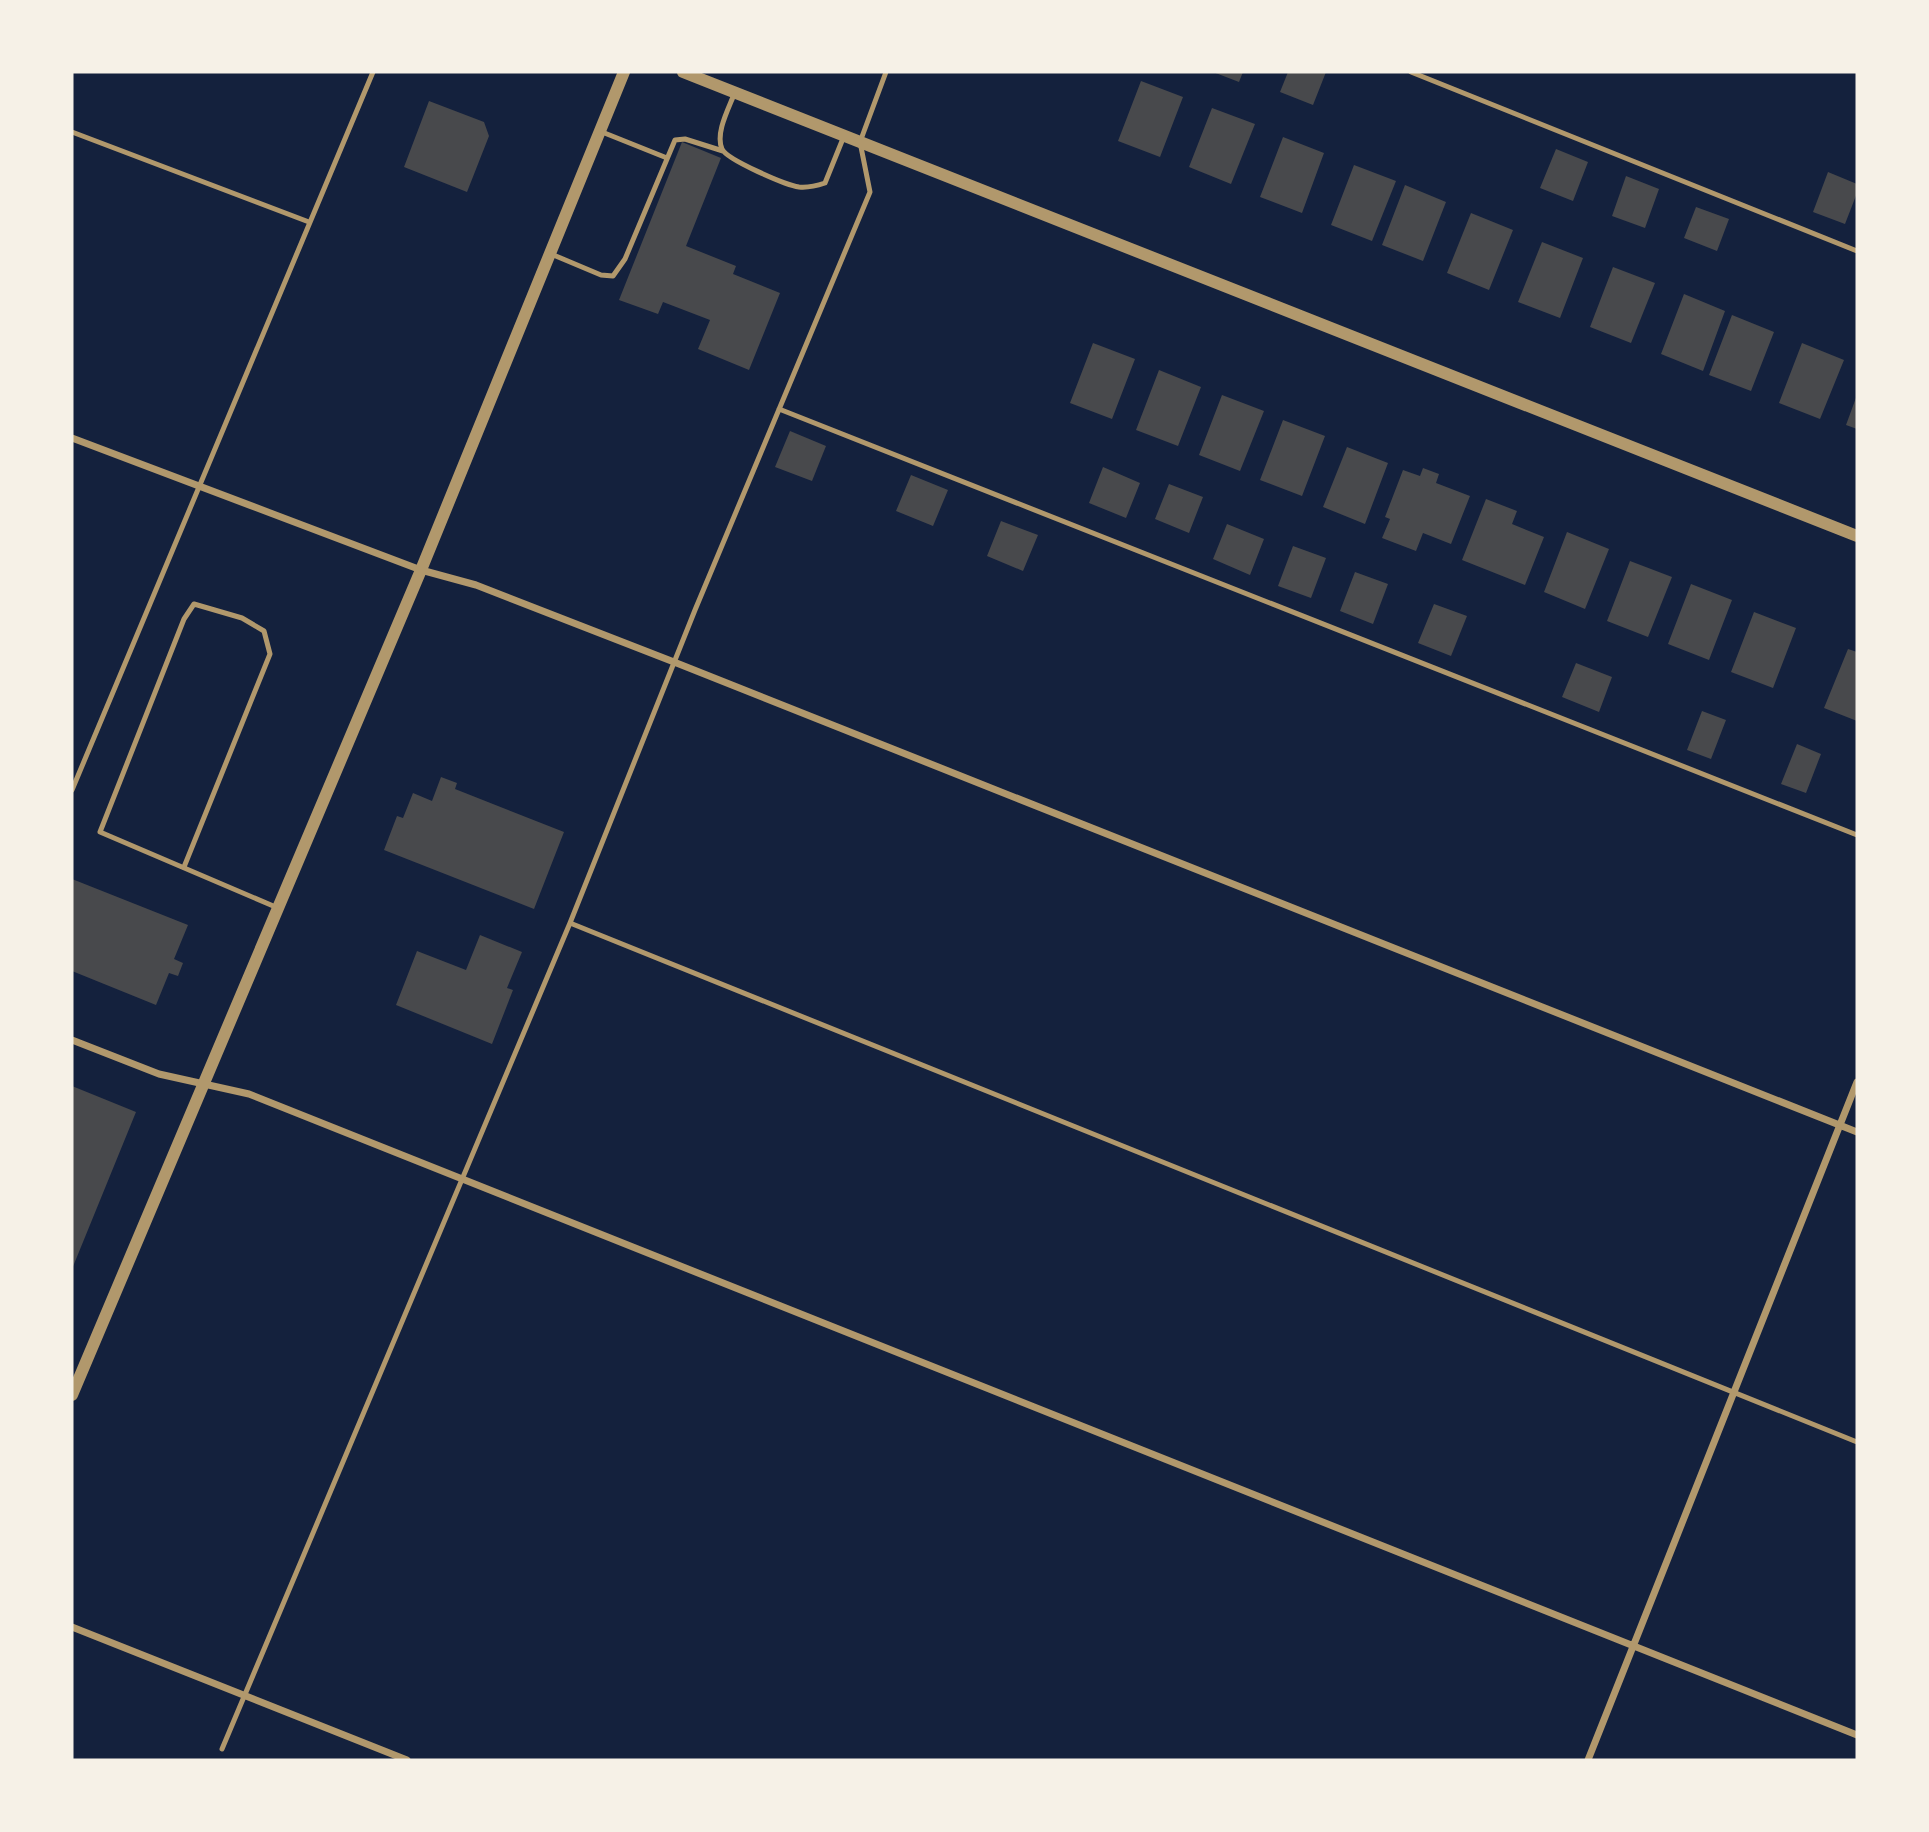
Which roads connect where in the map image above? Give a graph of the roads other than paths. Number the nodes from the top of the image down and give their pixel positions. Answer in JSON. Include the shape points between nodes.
{"nodes":[{"id":1,"x":373,"y":72,"type":"edge"},
{"id":2,"x":624,"y":72,"type":"edge"},
{"id":3,"x":683,"y":72,"type":"edge"},
{"id":4,"x":886,"y":72,"type":"edge"},
{"id":5,"x":1411,"y":72,"type":"edge"},
{"id":6,"x":734,"y":92,"type":"junction"},
{"id":7,"x":600,"y":131,"type":"junction"},
{"id":8,"x":72,"y":132,"type":"edge"},
{"id":9,"x":844,"y":136,"type":"junction"},
{"id":10,"x":860,"y":142,"type":"junction"},
{"id":11,"x":723,"y":151,"type":"junction"},
{"id":12,"x":667,"y":158,"type":"junction"},
{"id":13,"x":309,"y":222,"type":"junction"},
{"id":14,"x":1857,"y":251,"type":"edge"},
{"id":15,"x":551,"y":254,"type":"junction"},
{"id":16,"x":779,"y":409,"type":"junction"},
{"id":17,"x":72,"y":438,"type":"edge"},
{"id":18,"x":197,"y":485,"type":"junction"},
{"id":19,"x":1857,"y":536,"type":"edge"},
{"id":20,"x":421,"y":570,"type":"junction"},
{"id":21,"x":674,"y":662,"type":"junction"},
{"id":22,"x":72,"y":771,"type":"edge"},
{"id":23,"x":79,"y":774,"type":"junction"},
{"id":24,"x":72,"y":790,"type":"edge"},
{"id":25,"x":1857,"y":835,"type":"edge"},
{"id":26,"x":184,"y":867,"type":"junction"},
{"id":27,"x":278,"y":908,"type":"junction"},
{"id":28,"x":570,"y":923,"type":"junction"},
{"id":29,"x":72,"y":1040,"type":"edge"},
{"id":30,"x":1857,"y":1082,"type":"edge"},
{"id":31,"x":204,"y":1084,"type":"junction"},
{"id":32,"x":1840,"y":1125,"type":"junction"},
{"id":33,"x":1857,"y":1132,"type":"edge"},
{"id":34,"x":462,"y":1179,"type":"junction"},
{"id":35,"x":1734,"y":1394,"type":"junction"},
{"id":36,"x":72,"y":1395,"type":"edge"},
{"id":37,"x":1857,"y":1442,"type":"edge"},
{"id":38,"x":72,"y":1627,"type":"edge"},
{"id":39,"x":1634,"y":1646,"type":"junction"},
{"id":40,"x":245,"y":1696,"type":"junction"},
{"id":41,"x":1857,"y":1735,"type":"edge"},
{"id":42,"x":222,"y":1749,"type":"dead end"},
{"id":43,"x":407,"y":1760,"type":"edge"},
{"id":44,"x":1588,"y":1760,"type":"edge"}],
"edges":[{"from":1,"to":13,"type":"lane"},
{"from":2,"to":7,"type":"street"},
{"from":3,"to":6,"type":"street"},
{"from":4,"to":10,"type":"lane"},
{"from":5,"to":14,"type":"lane"},
{"from":6,"to":9,"type":"street"},
{"from":6,"to":11,"type":"lane","via":[[720,136]]},
{"from":7,"to":12,"type":"lane"},
{"from":7,"to":15,"type":"street"},
{"from":8,"to":13,"type":"lane"},
{"from":9,"to":10,"type":"street"},
{"from":9,"to":11,"type":"lane","via":[[825,183],[813,188],[796,186],[733,160]]},
{"from":10,"to":16,"type":"lane","via":[[870,192]]},
{"from":10,"to":19,"type":"street"},
{"from":11,"to":12,"type":"lane","via":[[685,138],[675,140]]},
{"from":12,"to":15,"type":"lane","via":[[619,272],[601,275]]},
{"from":13,"to":18,"type":"lane"},
{"from":15,"to":20,"type":"street"},
{"from":16,"to":21,"type":"lane"},
{"from":16,"to":25,"type":"lane"},
{"from":17,"to":18,"type":"street"},
{"from":18,"to":20,"type":"street"},
{"from":18,"to":23,"type":"lane"},
{"from":20,"to":21,"type":"street","via":[[477,585]]},
{"from":20,"to":27,"type":"street"},
{"from":21,"to":28,"type":"lane"},
{"from":21,"to":32,"type":"street"},
{"from":22,"to":23,"type":"lane"},
{"from":23,"to":24,"type":"lane"},
{"from":26,"to":26,"type":"lane","via":[[100,832],[184,619],[194,604],[242,618],[264,631],[270,654]]},
{"from":26,"to":27,"type":"lane"},
{"from":27,"to":31,"type":"street"},
{"from":28,"to":34,"type":"lane"},
{"from":28,"to":35,"type":"lane"},
{"from":29,"to":31,"type":"street","via":[[159,1074]]},
{"from":30,"to":32,"type":"street"},
{"from":31,"to":34,"type":"street","via":[[248,1094]]},
{"from":31,"to":36,"type":"street"},
{"from":32,"to":33,"type":"street"},
{"from":32,"to":35,"type":"street"},
{"from":34,"to":39,"type":"street"},
{"from":34,"to":40,"type":"lane"},
{"from":35,"to":37,"type":"lane"},
{"from":35,"to":39,"type":"street"},
{"from":38,"to":40,"type":"street"},
{"from":39,"to":41,"type":"street"},
{"from":39,"to":44,"type":"street"},
{"from":40,"to":42,"type":"lane"},
{"from":40,"to":43,"type":"street"}]}
